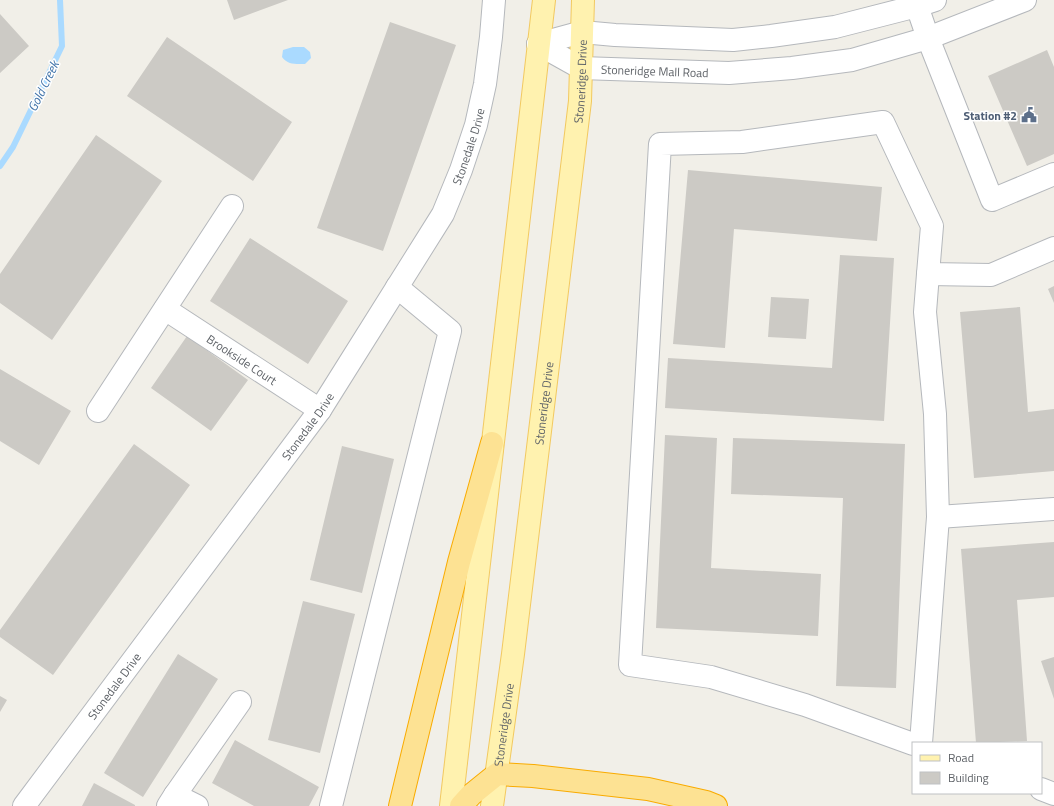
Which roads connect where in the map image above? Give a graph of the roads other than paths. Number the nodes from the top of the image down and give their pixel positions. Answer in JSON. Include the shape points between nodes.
{"nodes":[{"id":1,"x":494,"y":0,"type":"edge"},
{"id":2,"x":544,"y":0,"type":"edge"},
{"id":3,"x":583,"y":0,"type":"edge"},
{"id":4,"x":1025,"y":0,"type":"edge"},
{"id":5,"x":926,"y":3,"type":"edge"},
{"id":6,"x":582,"y":32,"type":"junction"},
{"id":7,"x":928,"y":38,"type":"junction"},
{"id":8,"x":538,"y":44,"type":"junction"},
{"id":9,"x":581,"y":68,"type":"junction"},
{"id":10,"x":1054,"y":174,"type":"edge"},
{"id":11,"x":232,"y":206,"type":"dead end"},
{"id":12,"x":1054,"y":248,"type":"edge"},
{"id":13,"x":928,"y":274,"type":"junction"},
{"id":14,"x":397,"y":287,"type":"junction"},
{"id":15,"x":165,"y":309,"type":"junction"},
{"id":16,"x":320,"y":410,"type":"junction"},
{"id":17,"x":98,"y":411,"type":"dead end"},
{"id":18,"x":492,"y":443,"type":"junction"},
{"id":19,"x":1054,"y":509,"type":"edge"},
{"id":20,"x":938,"y":517,"type":"junction"},
{"id":21,"x":240,"y":702,"type":"dead end"},
{"id":22,"x":921,"y":742,"type":"edge"},
{"id":23,"x":912,"y":744,"type":"edge"},
{"id":24,"x":497,"y":774,"type":"junction"},
{"id":25,"x":1042,"y":789,"type":"edge"},
{"id":26,"x":1054,"y":794,"type":"edge"},
{"id":27,"x":171,"y":800,"type":"edge"},
{"id":28,"x":24,"y":806,"type":"edge"},
{"id":29,"x":198,"y":806,"type":"edge"},
{"id":30,"x":331,"y":806,"type":"edge"},
{"id":31,"x":400,"y":806,"type":"edge"},
{"id":32,"x":451,"y":806,"type":"edge"},
{"id":33,"x":461,"y":806,"type":"edge"},
{"id":34,"x":492,"y":806,"type":"edge"},
{"id":35,"x":716,"y":806,"type":"edge"}],
"edges":[{"from":1,"to":14,"type":"street","name":"Stonedale Drive","via":[[485,84],[476,125],[461,170],[443,214]]},
{"from":2,"to":8,"type":"main road"},
{"from":3,"to":6,"type":"main road","name":"Stoneridge Drive"},
{"from":4,"to":7,"type":"street","name":"Stoneridge Mall Road"},
{"from":5,"to":6,"type":"street","via":[[835,27],[733,40]]},
{"from":5,"to":7,"type":"street"},
{"from":6,"to":8,"type":"street"},
{"from":6,"to":9,"type":"main road","name":"Stoneridge Drive"},
{"from":7,"to":9,"type":"street","name":"Stoneridge Mall Road","via":[[852,60],[792,68],[729,73]]},
{"from":7,"to":10,"type":"street","via":[[992,200]]},
{"from":8,"to":9,"type":"street","name":"Stoneridge Mall Road"},
{"from":8,"to":18,"type":"main road"},
{"from":9,"to":24,"type":"main road","name":"Stoneridge Drive","via":[[580,100]]},
{"from":11,"to":15,"type":"street"},
{"from":12,"to":13,"type":"street","via":[[991,276]]},
{"from":13,"to":20,"type":"street","via":[[925,312],[935,414]]},
{"from":13,"to":23,"type":"street","via":[[932,226],[883,122],[742,142],[660,144],[630,665],[711,676],[805,705]]},
{"from":14,"to":16,"type":"street","name":"Stonedale Drive"},
{"from":14,"to":30,"type":"street","via":[[450,331]]},
{"from":15,"to":16,"type":"street","name":"Brookside Court"},
{"from":15,"to":17,"type":"street"},
{"from":16,"to":28,"type":"street","name":"Stonedale Drive"},
{"from":18,"to":31,"type":"highway","via":[[459,562]]},
{"from":18,"to":32,"type":"main road"},
{"from":19,"to":20,"type":"street"},
{"from":20,"to":22,"type":"street"},
{"from":21,"to":27,"type":"street"},
{"from":24,"to":33,"type":"highway","via":[[470,794]]},
{"from":24,"to":34,"type":"main road","name":"Stoneridge Drive"},
{"from":24,"to":35,"type":"highway","via":[[648,789]]},
{"from":25,"to":26,"type":"street"},
{"from":27,"to":29,"type":"street"}]}
